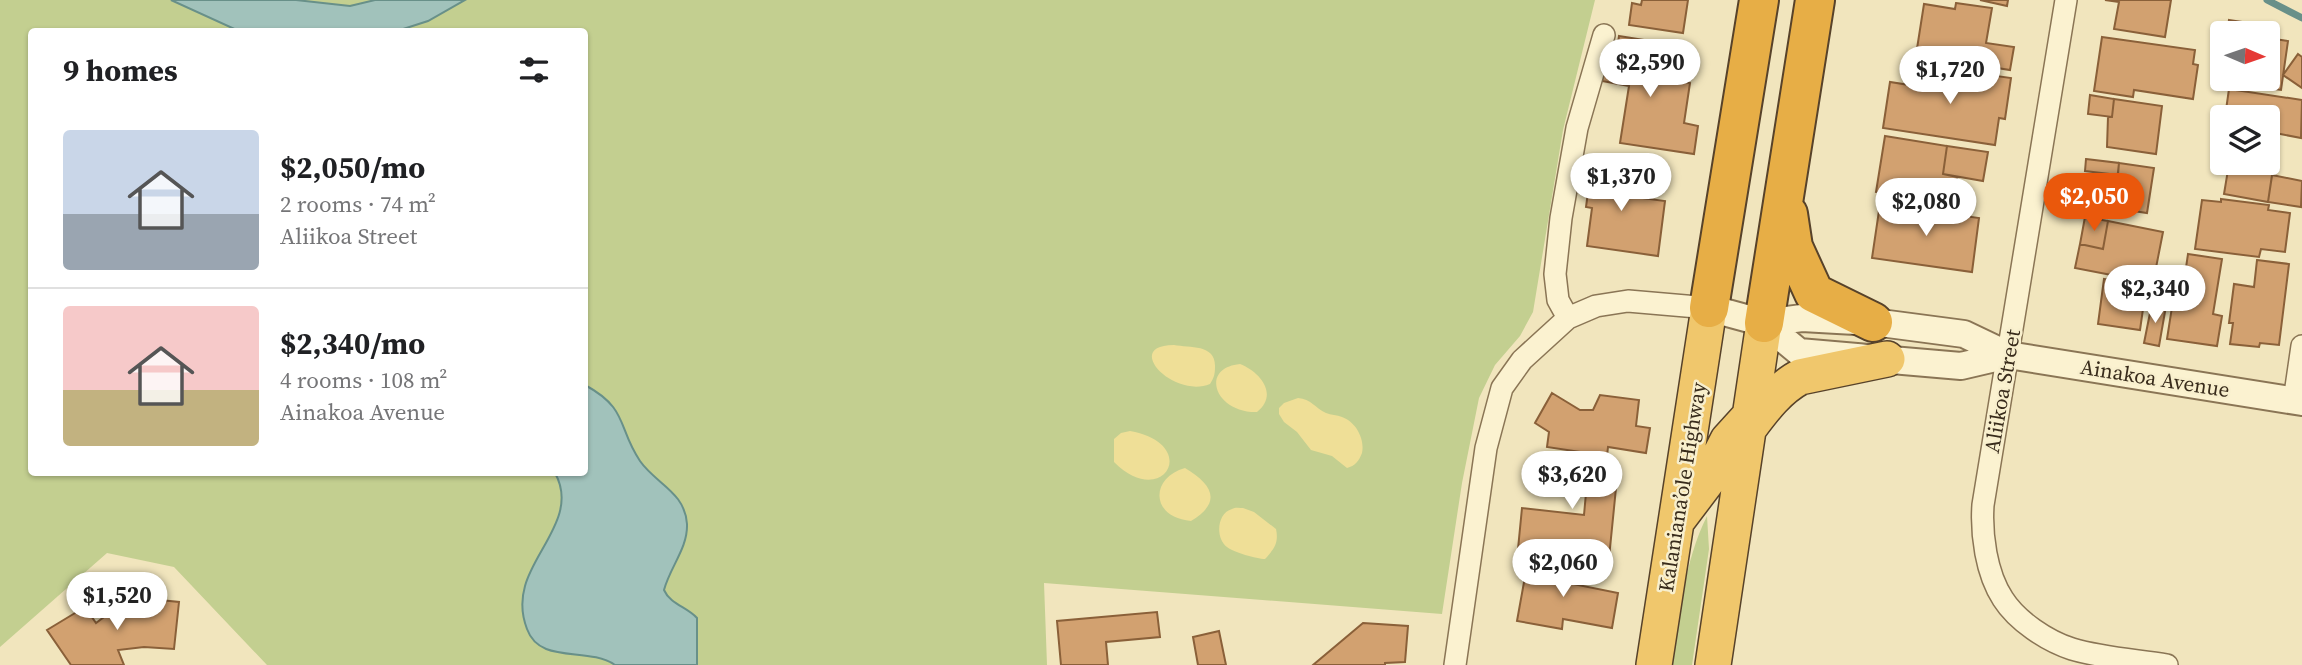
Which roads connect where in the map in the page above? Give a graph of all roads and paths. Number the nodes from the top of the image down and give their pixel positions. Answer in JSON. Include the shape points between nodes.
{"nodes":[{"id":1,"x":1750,"y":0,"type":"edge"},
{"id":2,"x":1759,"y":0,"type":"edge"},
{"id":3,"x":2066,"y":0,"type":"edge"},
{"id":4,"x":1815,"y":5,"type":"edge"},
{"id":5,"x":1604,"y":36,"type":"dead end"},
{"id":6,"x":1743,"y":97,"type":"junction"},
{"id":7,"x":1787,"y":180,"type":"junction"},
{"id":8,"x":1709,"y":308,"type":"junction"},
{"id":9,"x":1568,"y":318,"type":"junction"},
{"id":10,"x":1873,"y":322,"type":"junction"},
{"id":11,"x":1764,"y":323,"type":"junction"},
{"id":12,"x":2302,"y":346,"type":"edge"},
{"id":13,"x":2008,"y":355,"type":"junction"},
{"id":14,"x":1887,"y":359,"type":"junction"},
{"id":15,"x":2298,"y":401,"type":"edge"},
{"id":16,"x":1750,"y":421,"type":"junction"},
{"id":17,"x":1676,"y":521,"type":"junction"},
{"id":18,"x":1455,"y":665,"type":"edge"},
{"id":19,"x":1654,"y":665,"type":"edge"},
{"id":20,"x":1713,"y":665,"type":"edge"},
{"id":21,"x":2167,"y":665,"type":"edge"}],
"edges":[{"from":1,"to":6,"type":"highway"},
{"from":2,"to":6,"type":"highway"},
{"from":3,"to":13,"type":"street","name":"Aliikoa Street"},
{"from":4,"to":7,"type":"highway"},
{"from":5,"to":9,"type":"street","via":[[1577,128],[1561,218],[1555,274],[1558,300]]},
{"from":6,"to":8,"type":"highway"},
{"from":7,"to":10,"type":"highway","via":[[1793,247],[1808,284],[1814,293]]},
{"from":7,"to":11,"type":"highway"},
{"from":8,"to":9,"type":"street","via":[[1628,301],[1596,306]]},
{"from":8,"to":11,"type":"street","name":"Ainakoa Avenue"},
{"from":8,"to":17,"type":"highway","name":"Kalaniana’ole Highway"},
{"from":9,"to":18,"type":"street","via":[[1522,360],[1502,388],[1486,448]]},
{"from":10,"to":11,"type":"street","name":"Ainakoa Avenue","via":[[1802,318]]},
{"from":10,"to":13,"type":"street","name":"Ainakoa Avenue","via":[[1964,334]]},
{"from":11,"to":14,"type":"street","name":"Ainakoa Avenue","via":[[1799,352]]},
{"from":11,"to":16,"type":"highway"},
{"from":12,"to":15,"type":"street"},
{"from":13,"to":14,"type":"street","name":"Ainakoa Avenue","via":[[1961,366]]},
{"from":13,"to":15,"type":"street","name":"Ainakoa Avenue"},
{"from":13,"to":21,"type":"street","name":"Aliikoa Street","via":[[1982,524],[1984,547],[2002,598],[2044,636],[2071,648]]},
{"from":14,"to":16,"type":"highway","via":[[1800,377]]},
{"from":16,"to":17,"type":"highway","via":[[1728,440],[1707,481]]},
{"from":16,"to":20,"type":"highway"},
{"from":17,"to":19,"type":"highway","name":"Kalaniana’ole Highway"}]}
